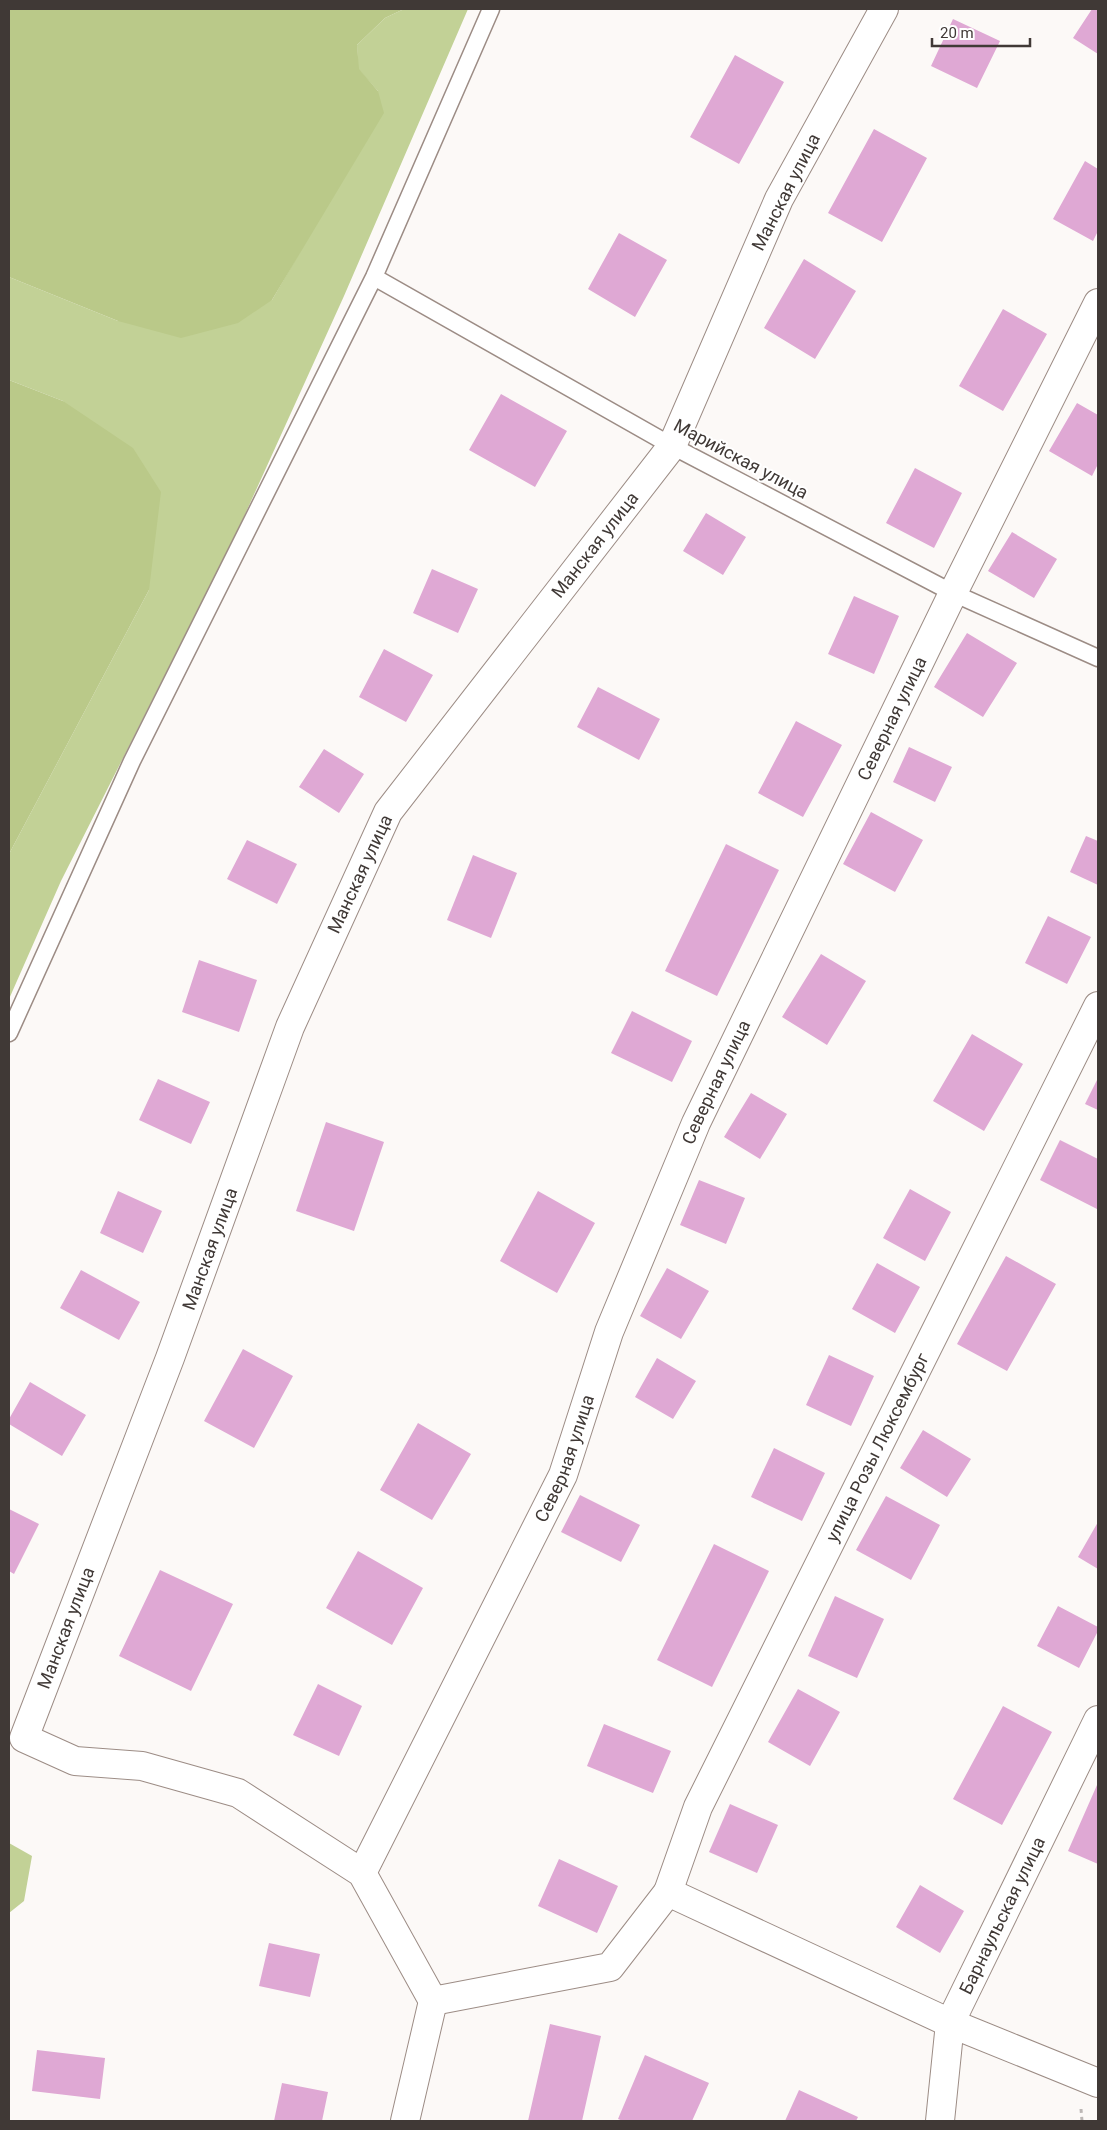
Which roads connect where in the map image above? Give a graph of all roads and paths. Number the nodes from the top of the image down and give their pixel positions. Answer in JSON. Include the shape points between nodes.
{"nodes":[{"id":1,"x":491,"y":9,"type":"edge"},
{"id":2,"x":884,"y":9,"type":"edge"},
{"id":3,"x":374,"y":277,"type":"junction"},
{"id":4,"x":1098,"y":303,"type":"edge"},
{"id":5,"x":672,"y":446,"type":"junction"},
{"id":6,"x":953,"y":593,"type":"junction"},
{"id":7,"x":1098,"y":658,"type":"edge"},
{"id":8,"x":1098,"y":1006,"type":"edge"},
{"id":9,"x":9,"y":1033,"type":"edge"},
{"id":10,"x":1098,"y":1720,"type":"edge"},
{"id":11,"x":362,"y":1873,"type":"junction"},
{"id":12,"x":668,"y":1892,"type":"junction"},
{"id":13,"x":433,"y":2000,"type":"junction"},
{"id":14,"x":950,"y":2023,"type":"junction"},
{"id":15,"x":1098,"y":2083,"type":"edge"},
{"id":16,"x":405,"y":2121,"type":"edge"},
{"id":17,"x":940,"y":2121,"type":"edge"}],
"edges":[{"from":1,"to":3,"type":"lane"},
{"from":2,"to":5,"type":"street","name":"Манская улица","via":[[778,199]]},
{"from":3,"to":5,"type":"lane","name":"Марийская улица"},
{"from":3,"to":9,"type":"lane","via":[[132,762]]},
{"from":4,"to":6,"type":"street","name":"Северная улица"},
{"from":5,"to":6,"type":"lane","name":"Марийская улица"},
{"from":5,"to":11,"type":"street","name":"Манская улица","via":[[388,812],[290,1027],[170,1358],[24,1738],[75,1761],[142,1766],[238,1793]]},
{"from":6,"to":7,"type":"lane","name":"Марийская улица"},
{"from":6,"to":11,"type":"street","name":"Северная улица","via":[[696,1123],[609,1332],[563,1475]]},
{"from":8,"to":12,"type":"street","name":"улица Розы Люксембург","via":[[698,1807]]},
{"from":10,"to":14,"type":"street","name":"Барнаульская улица"},
{"from":11,"to":13,"type":"street"},
{"from":12,"to":13,"type":"street","name":"улица Розы Люксембург","via":[[610,1967]]},
{"from":12,"to":14,"type":"street"},
{"from":13,"to":16,"type":"street"},
{"from":14,"to":15,"type":"street"},
{"from":14,"to":17,"type":"street","name":"Барнаульская улица"}]}
